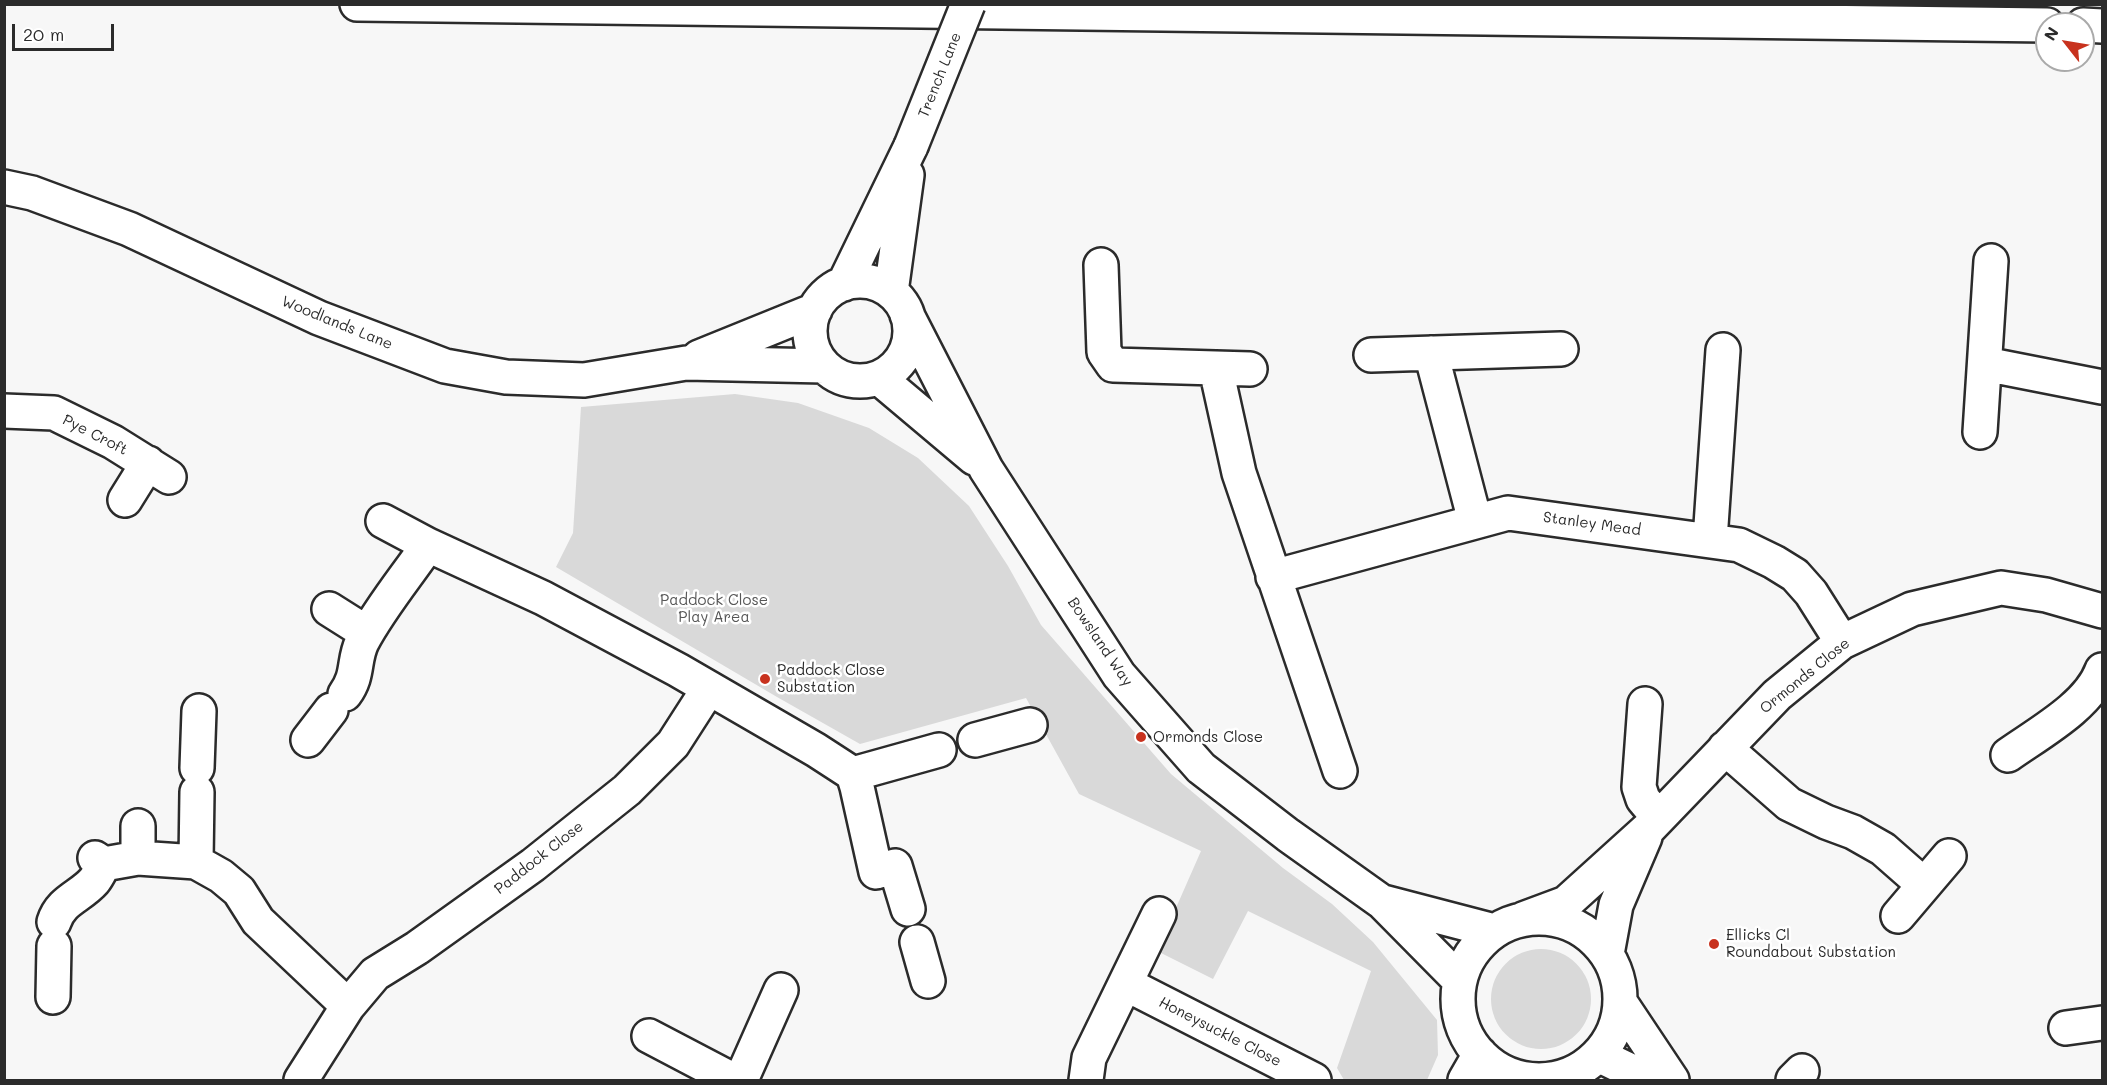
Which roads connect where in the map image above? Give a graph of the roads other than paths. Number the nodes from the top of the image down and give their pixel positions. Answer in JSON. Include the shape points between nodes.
{"nodes":[{"id":1,"x":357,"y":4,"type":"edge"},
{"id":2,"x":968,"y":4,"type":"edge"},
{"id":3,"x":2035,"y":25,"type":"edge"},
{"id":4,"x":911,"y":147,"type":"junction"},
{"id":5,"x":4,"y":187,"type":"edge"},
{"id":6,"x":1991,"y":261,"type":"dead end"},
{"id":7,"x":1101,"y":265,"type":"dead end"},
{"id":8,"x":844,"y":284,"type":"junction"},
{"id":9,"x":899,"y":303,"type":"junction"},
{"id":10,"x":814,"y":310,"type":"junction"},
{"id":11,"x":1561,"y":349,"type":"dead end"},
{"id":12,"x":1723,"y":350,"type":"dead end"},
{"id":13,"x":1431,"y":353,"type":"junction"},
{"id":14,"x":1371,"y":355,"type":"dead end"},
{"id":15,"x":686,"y":363,"type":"junction"},
{"id":16,"x":1985,"y":364,"type":"junction"},
{"id":17,"x":824,"y":366,"type":"junction"},
{"id":18,"x":1216,"y":369,"type":"junction"},
{"id":19,"x":1250,"y":369,"type":"dead end"},
{"id":20,"x":879,"y":378,"type":"junction"},
{"id":21,"x":2103,"y":387,"type":"edge"},
{"id":22,"x":4,"y":411,"type":"edge"},
{"id":23,"x":1980,"y":432,"type":"dead end"},
{"id":24,"x":986,"y":469,"type":"junction"},
{"id":25,"x":125,"y":500,"type":"dead end"},
{"id":26,"x":383,"y":521,"type":"dead end"},
{"id":27,"x":1475,"y":521,"type":"junction"},
{"id":28,"x":1710,"y":540,"type":"junction"},
{"id":29,"x":428,"y":545,"type":"junction"},
{"id":30,"x":1272,"y":577,"type":"junction"},
{"id":31,"x":329,"y":609,"type":"dead end"},
{"id":32,"x":2103,"y":611,"type":"edge"},
{"id":33,"x":363,"y":641,"type":"junction"},
{"id":34,"x":1842,"y":642,"type":"junction"},
{"id":35,"x":2103,"y":670,"type":"edge"},
{"id":36,"x":709,"y":688,"type":"junction"},
{"id":37,"x":1645,"y":704,"type":"dead end"},
{"id":38,"x":199,"y":711,"type":"dead end"},
{"id":39,"x":1030,"y":725,"type":"dead end"},
{"id":40,"x":308,"y":740,"type":"dead end"},
{"id":41,"x":975,"y":740,"type":"dead end"},
{"id":42,"x":1725,"y":748,"type":"junction"},
{"id":43,"x":939,"y":750,"type":"dead end"},
{"id":44,"x":2008,"y":755,"type":"dead end"},
{"id":45,"x":1340,"y":771,"type":"dead end"},
{"id":46,"x":853,"y":774,"type":"junction"},
{"id":47,"x":1654,"y":822,"type":"junction"},
{"id":48,"x":138,"y":826,"type":"dead end"},
{"id":49,"x":1949,"y":856,"type":"dead end"},
{"id":50,"x":138,"y":858,"type":"junction"},
{"id":51,"x":196,"y":862,"type":"junction"},
{"id":52,"x":1924,"y":885,"type":"junction"},
{"id":53,"x":1382,"y":902,"type":"junction"},
{"id":54,"x":908,"y":909,"type":"dead end"},
{"id":55,"x":1159,"y":914,"type":"dead end"},
{"id":56,"x":1898,"y":916,"type":"dead end"},
{"id":57,"x":1508,"y":925,"type":"junction"},
{"id":58,"x":917,"y":942,"type":"dead end"},
{"id":59,"x":1607,"y":954,"type":"junction"},
{"id":60,"x":928,"y":981,"type":"dead end"},
{"id":61,"x":1460,"y":981,"type":"junction"},
{"id":62,"x":1126,"y":984,"type":"junction"},
{"id":63,"x":781,"y":990,"type":"dead end"},
{"id":64,"x":53,"y":997,"type":"dead end"},
{"id":65,"x":1620,"y":1002,"type":"junction"},
{"id":66,"x":348,"y":1006,"type":"junction"},
{"id":67,"x":2103,"y":1023,"type":"edge"},
{"id":68,"x":2066,"y":1028,"type":"dead end"},
{"id":69,"x":649,"y":1036,"type":"dead end"},
{"id":70,"x":1598,"y":1055,"type":"junction"},
{"id":71,"x":1472,"y":1067,"type":"edge"},
{"id":72,"x":301,"y":1080,"type":"edge"},
{"id":73,"x":733,"y":1080,"type":"edge"},
{"id":74,"x":741,"y":1080,"type":"edge"},
{"id":75,"x":1086,"y":1080,"type":"edge"},
{"id":76,"x":1314,"y":1080,"type":"edge"},
{"id":77,"x":1526,"y":1080,"type":"edge"},
{"id":78,"x":1650,"y":1080,"type":"edge"},
{"id":79,"x":1672,"y":1080,"type":"edge"}],
"edges":[{"from":1,"to":3,"type":"main road"},
{"from":2,"to":4,"type":"main road","name":"Trench Lane","bridge":true},
{"from":4,"to":8,"type":"main road","name":"Trench Lane"},
{"from":4,"to":9,"type":"main road","name":"Trench Lane"},
{"from":5,"to":15,"type":"main road","name":"Woodlands Lane","via":[[32,193],[129,229],[319,318],[445,366],[506,377],[584,380]]},
{"from":6,"to":16,"type":"main road"},
{"from":7,"to":18,"type":"main road","via":[[1104,352],[1113,365]]},
{"from":8,"to":9,"type":"main road","via":[[876,284]]},
{"from":8,"to":10,"type":"main road","via":[[822,298]]},
{"from":9,"to":20,"type":"main road","via":[[910,330],[909,345],[902,359]]},
{"from":9,"to":24,"type":"main road","name":"Bowsland Way"},
{"from":10,"to":15,"type":"main road","name":"Woodlands Lane"},
{"from":10,"to":17,"type":"main road","via":[[811,339]]},
{"from":11,"to":13,"type":"main road"},
{"from":12,"to":28,"type":"main road"},
{"from":13,"to":14,"type":"main road"},
{"from":13,"to":27,"type":"main road"},
{"from":15,"to":17,"type":"main road","name":"Woodlands Lane"},
{"from":16,"to":21,"type":"main road"},
{"from":16,"to":23,"type":"main road"},
{"from":17,"to":20,"type":"main road","via":[[849,380]]},
{"from":18,"to":19,"type":"main road"},
{"from":18,"to":30,"type":"main road","via":[[1239,473]]},
{"from":20,"to":24,"type":"main road","name":"Bowsland Way"},
{"from":22,"to":25,"type":"main road","name":"Pye Croft","via":[[54,413],[159,470]]},
{"from":24,"to":53,"type":"main road","name":"Bowsland Way","via":[[1119,675],[1201,768]]},
{"from":26,"to":29,"type":"main road"},
{"from":27,"to":28,"type":"main road","name":"Stanley Mead","via":[[1508,513]]},
{"from":27,"to":30,"type":"main road","name":"Stanley Mead"},
{"from":28,"to":34,"type":"main road","name":"Stanley Mead","via":[[1739,545],[1794,575],[1811,593]]},
{"from":29,"to":33,"type":"main road"},
{"from":29,"to":36,"type":"main road","via":[[543,598]]},
{"from":30,"to":45,"type":"main road"},
{"from":31,"to":33,"type":"main road"},
{"from":32,"to":34,"type":"main road","name":"Ormonds Close","via":[[2046,595],[2001,588],[1912,609]]},
{"from":33,"to":40,"type":"main road","via":[[353,683]]},
{"from":34,"to":42,"type":"main road","name":"Ormonds Close","via":[[1777,695]]},
{"from":35,"to":44,"type":"main road","via":[[2074,708]]},
{"from":36,"to":46,"type":"main road"},
{"from":36,"to":66,"type":"main road","name":"Paddock Close","via":[[673,744],[627,790],[532,865],[375,974]]},
{"from":37,"to":47,"type":"main road","via":[[1639,787]]},
{"from":38,"to":51,"type":"main road"},
{"from":39,"to":41,"type":"main road"},
{"from":42,"to":47,"type":"main road","name":"Ormonds Close"},
{"from":42,"to":52,"type":"main road","via":[[1789,804],[1882,849]]},
{"from":43,"to":46,"type":"main road"},
{"from":46,"to":54,"type":"main road","via":[[876,872],[895,866]]},
{"from":47,"to":57,"type":"main road","name":"Ormonds Close","via":[[1566,903]]},
{"from":47,"to":59,"type":"main road","name":"Ormonds Close","via":[[1616,905]]},
{"from":48,"to":50,"type":"main road"},
{"from":49,"to":52,"type":"main road"},
{"from":50,"to":51,"type":"main road"},
{"from":50,"to":64,"type":"main road","via":[[99,861],[93,882],[64,903],[57,913]]},
{"from":51,"to":66,"type":"main road","via":[[239,891],[258,921]]},
{"from":52,"to":56,"type":"main road"},
{"from":53,"to":57,"type":"main road","name":"Bowsland Way"},
{"from":53,"to":61,"type":"main road","name":"Bowsland Way"},
{"from":55,"to":62,"type":"main road"},
{"from":57,"to":59,"type":"main road","via":[[1547,918],[1570,924],[1591,936]]},
{"from":57,"to":61,"type":"main road","via":[[1479,944]]},
{"from":58,"to":60,"type":"main road"},
{"from":59,"to":65,"type":"main road","via":[[1617,977]]},
{"from":61,"to":71,"type":"main road","via":[[1458,1007]]},
{"from":62,"to":75,"type":"main road","via":[[1089,1058]]},
{"from":62,"to":76,"type":"main road","name":"Honeysuckle Close"},
{"from":63,"to":74,"type":"main road"},
{"from":65,"to":70,"type":"main road","via":[[1609,1039]]},
{"from":65,"to":79,"type":"main road"},
{"from":66,"to":72,"type":"main road","name":"Paddock Close"},
{"from":67,"to":68,"type":"main road"},
{"from":69,"to":73,"type":"main road"},
{"from":70,"to":77,"type":"main road","via":[[1577,1070],[1553,1079]]},
{"from":70,"to":78,"type":"main road"},
{"from":71,"to":77,"type":"main road"}]}
